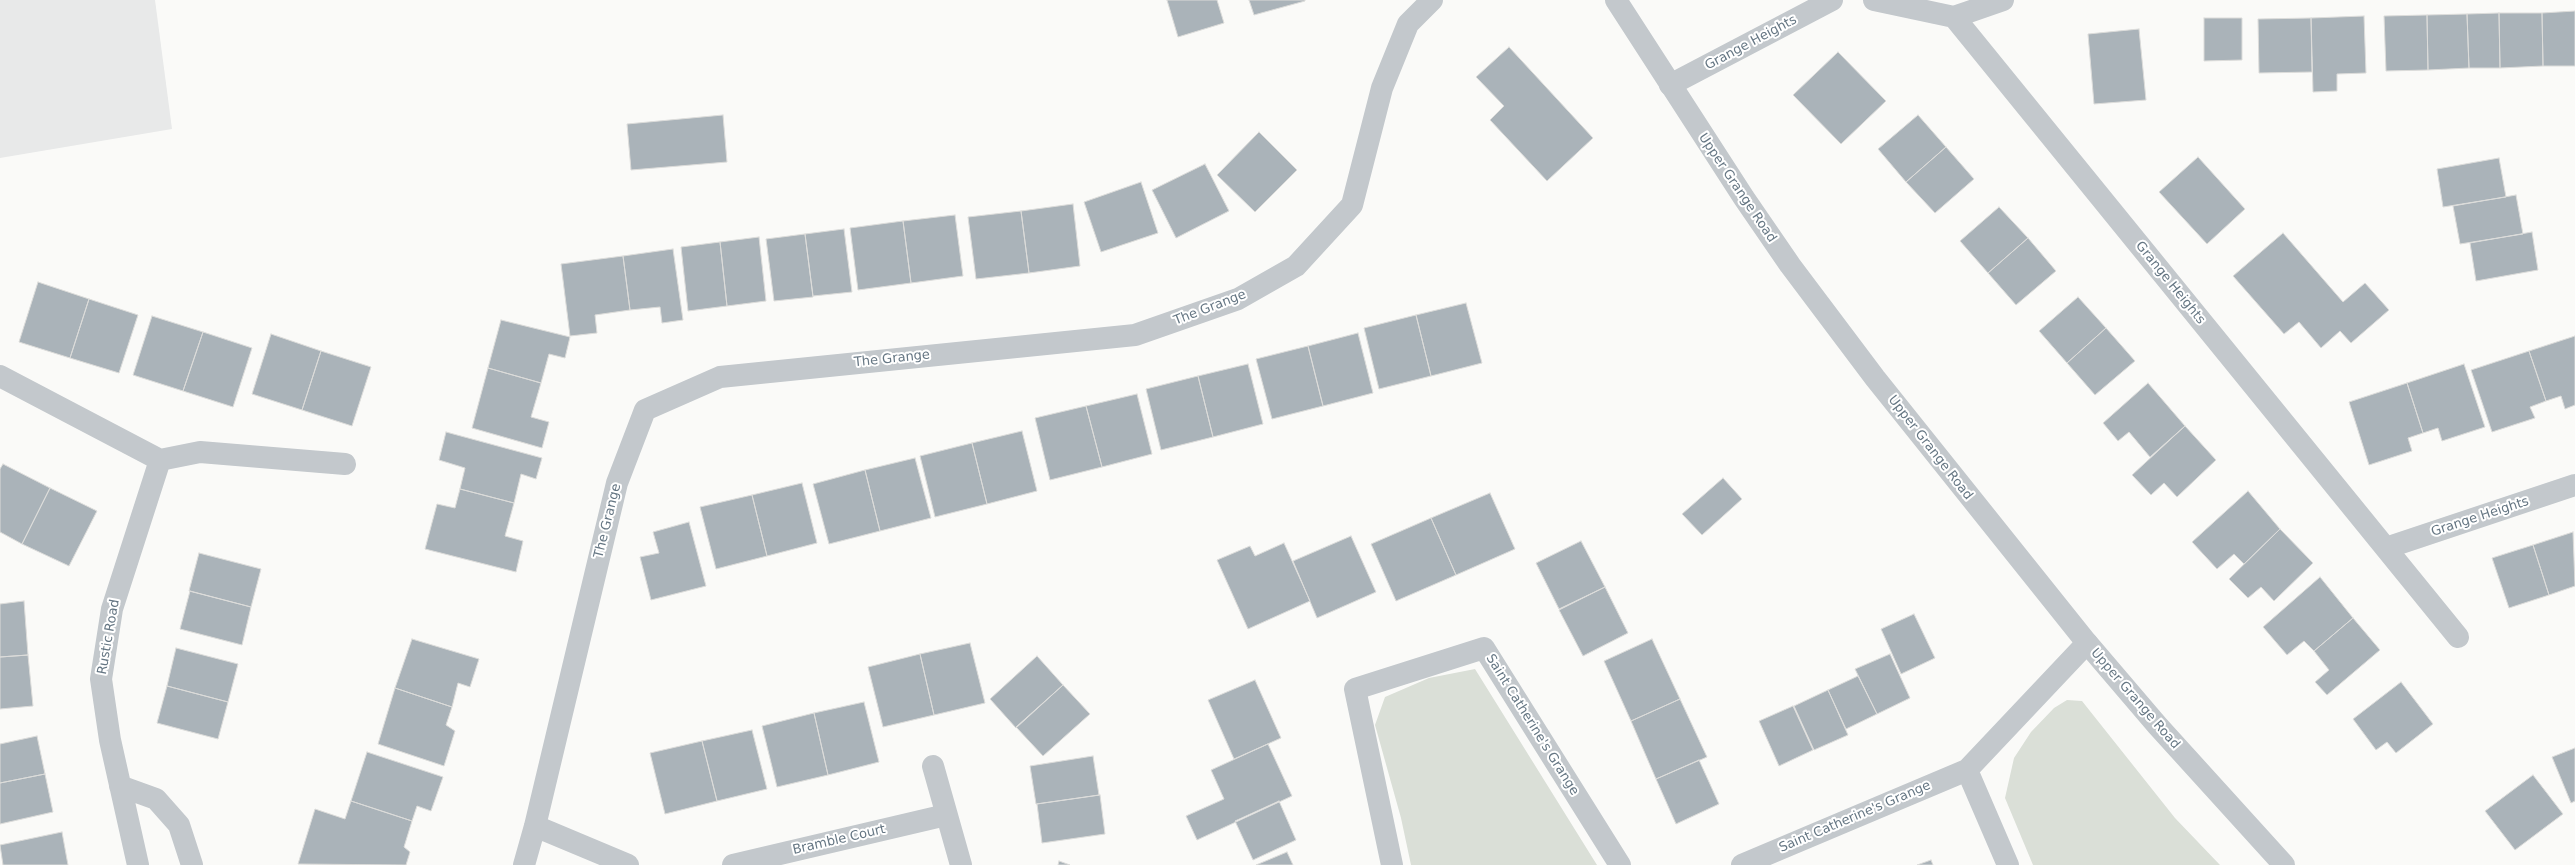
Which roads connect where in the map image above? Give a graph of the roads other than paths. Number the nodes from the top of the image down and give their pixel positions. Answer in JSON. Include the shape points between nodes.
{"nodes":[{"id":1,"x":1432,"y":0,"type":"edge"},
{"id":2,"x":1616,"y":0,"type":"edge"},
{"id":3,"x":1832,"y":0,"type":"edge"},
{"id":4,"x":1874,"y":0,"type":"edge"},
{"id":5,"x":2003,"y":0,"type":"edge"},
{"id":6,"x":1954,"y":17,"type":"junction"},
{"id":7,"x":1670,"y":85,"type":"junction"},
{"id":8,"x":0,"y":376,"type":"edge"},
{"id":9,"x":160,"y":460,"type":"junction"},
{"id":10,"x":345,"y":464,"type":"dead end"},
{"id":11,"x":2575,"y":485,"type":"edge"},
{"id":12,"x":2386,"y":548,"type":"junction"},
{"id":13,"x":2458,"y":637,"type":"dead end"},
{"id":14,"x":2087,"y":643,"type":"junction"},
{"id":15,"x":933,"y":766,"type":"dead end"},
{"id":16,"x":1967,"y":770,"type":"junction"},
{"id":17,"x":120,"y":786,"type":"junction"},
{"id":18,"x":946,"y":815,"type":"junction"},
{"id":19,"x":536,"y":826,"type":"junction"},
{"id":20,"x":138,"y":865,"type":"edge"},
{"id":21,"x":192,"y":865,"type":"edge"},
{"id":22,"x":524,"y":865,"type":"edge"},
{"id":23,"x":628,"y":865,"type":"edge"},
{"id":24,"x":733,"y":865,"type":"edge"},
{"id":25,"x":961,"y":865,"type":"edge"},
{"id":26,"x":1392,"y":865,"type":"edge"},
{"id":27,"x":1620,"y":865,"type":"edge"},
{"id":28,"x":1742,"y":865,"type":"edge"},
{"id":29,"x":2008,"y":865,"type":"edge"},
{"id":30,"x":2284,"y":865,"type":"edge"}],
"edges":[{"from":1,"to":19,"type":"street","name":"The Grange","via":[[1408,24],[1382,88],[1352,205],[1296,266],[1238,300],[1135,335],[720,377],[645,410],[617,483]]},
{"from":2,"to":7,"type":"street","name":"Upper Grange Road"},
{"from":3,"to":7,"type":"street","name":"Grange Heights"},
{"from":4,"to":6,"type":"street"},
{"from":5,"to":6,"type":"street"},
{"from":6,"to":12,"type":"street","name":"Grange Heights"},
{"from":7,"to":14,"type":"street","name":"Upper Grange Road","via":[[1790,265],[1916,431]]},
{"from":8,"to":9,"type":"street"},
{"from":9,"to":10,"type":"street","via":[[200,452]]},
{"from":9,"to":17,"type":"street","name":"Rustic Road","via":[[112,609],[101,679]]},
{"from":11,"to":12,"type":"street","name":"Grange Heights"},
{"from":12,"to":13,"type":"street","name":"Grange Heights"},
{"from":14,"to":16,"type":"street","name":"Saint Catherine's Grange"},
{"from":14,"to":30,"type":"street","name":"Upper Grange Road","via":[[2157,725]]},
{"from":15,"to":18,"type":"street"},
{"from":16,"to":28,"type":"street","name":"Saint Catherine's Grange"},
{"from":16,"to":29,"type":"street"},
{"from":17,"to":20,"type":"street","name":"Rustic Road"},
{"from":17,"to":21,"type":"street","via":[[156,799],[179,825]]},
{"from":18,"to":24,"type":"street","name":"Bramble Court"},
{"from":18,"to":25,"type":"street"},
{"from":19,"to":22,"type":"street","name":"The Grange"},
{"from":19,"to":23,"type":"street"},
{"from":26,"to":27,"type":"street","name":"Saint Catherine's Grange","via":[[1355,689],[1484,648]]}]}
